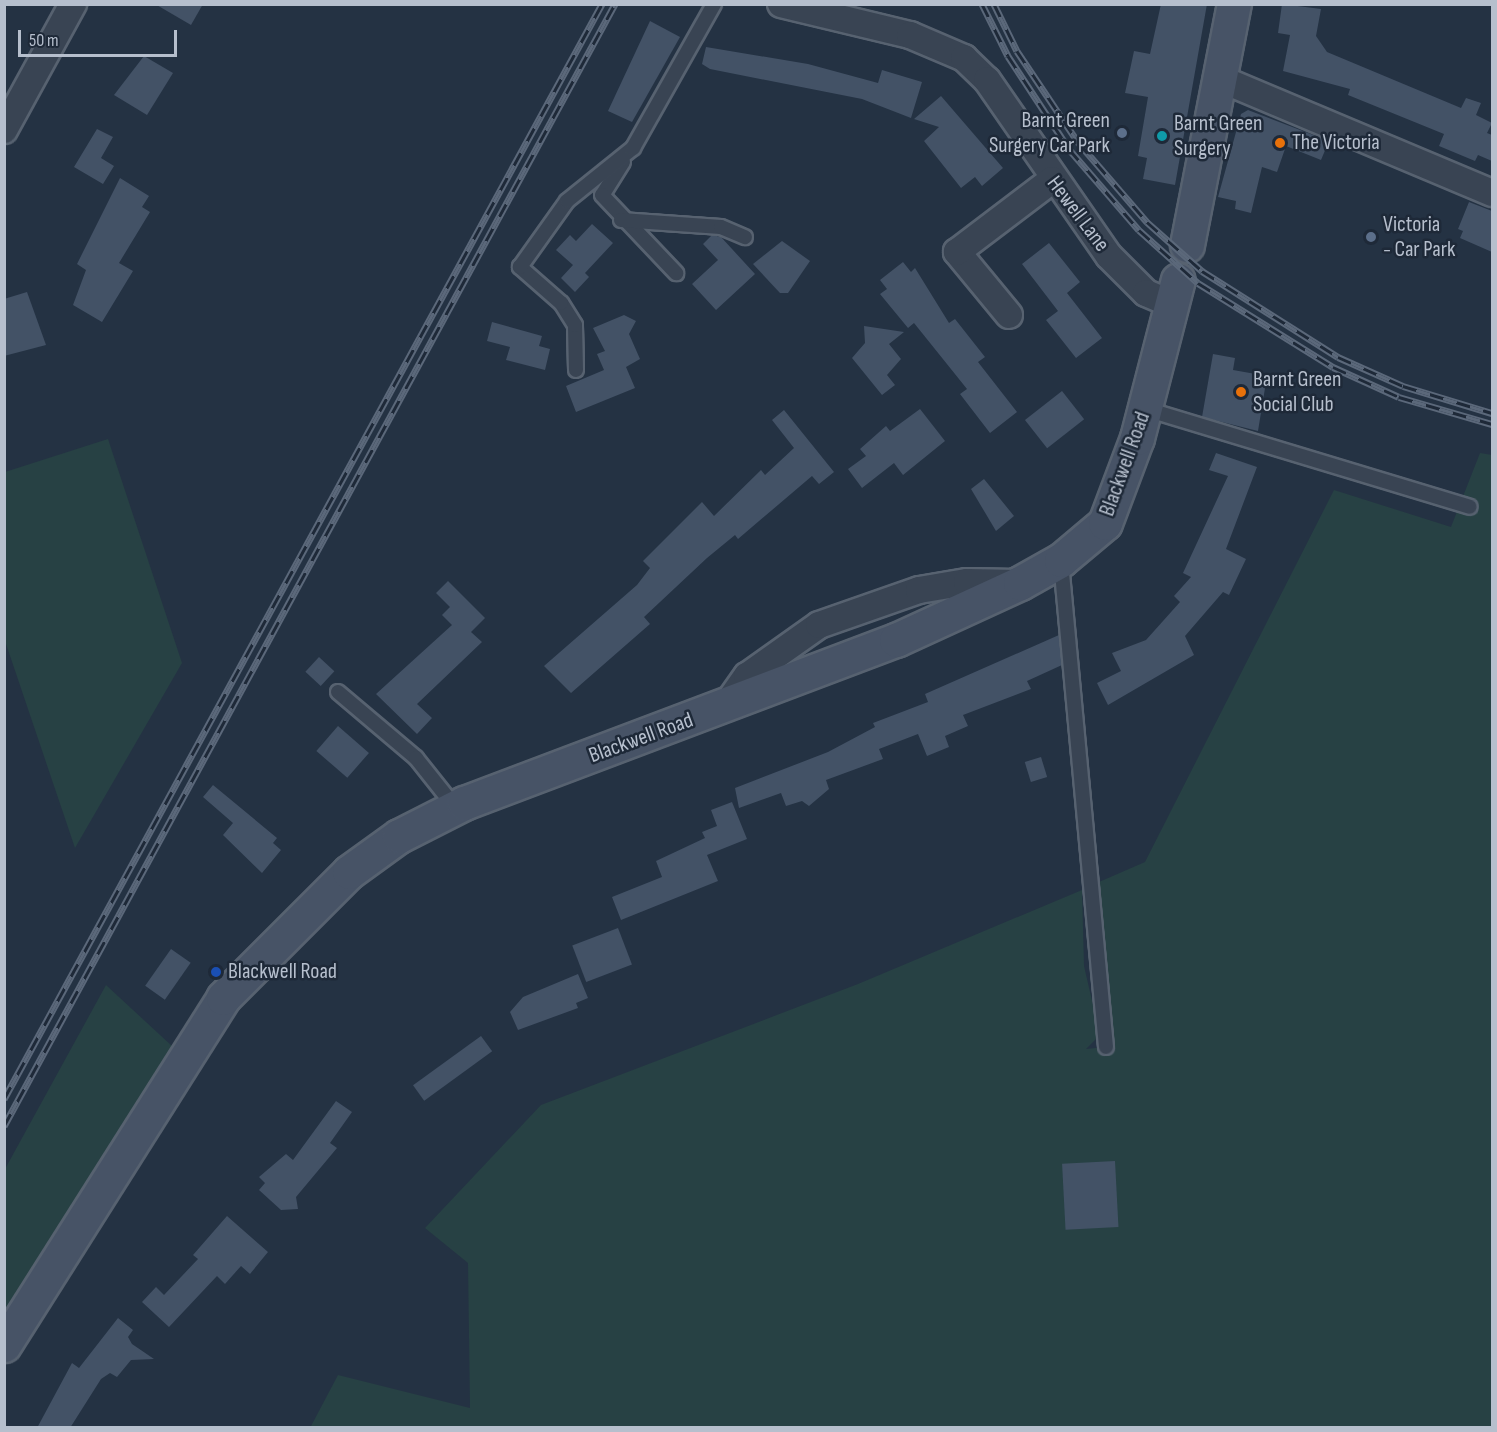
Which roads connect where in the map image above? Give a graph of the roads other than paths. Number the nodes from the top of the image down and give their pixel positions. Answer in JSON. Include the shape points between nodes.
{"nodes":[{"id":1,"x":73,"y":4,"type":"edge"},
{"id":2,"x":714,"y":4,"type":"edge"},
{"id":3,"x":781,"y":4,"type":"edge"},
{"id":4,"x":1234,"y":4,"type":"edge"},
{"id":5,"x":1221,"y":79,"type":"junction"},
{"id":6,"x":4,"y":130,"type":"edge"},
{"id":7,"x":633,"y":148,"type":"junction"},
{"id":8,"x":1052,"y":180,"type":"junction"},
{"id":9,"x":1492,"y":193,"type":"edge"},
{"id":10,"x":621,"y":220,"type":"junction"},
{"id":11,"x":745,"y":237,"type":"dead end"},
{"id":12,"x":1187,"y":245,"type":"dead end"},
{"id":13,"x":676,"y":273,"type":"dead end"},
{"id":14,"x":1175,"y":292,"type":"joint"},
{"id":15,"x":1008,"y":315,"type":"dead end"},
{"id":16,"x":576,"y":370,"type":"dead end"},
{"id":17,"x":1146,"y":409,"type":"junction"},
{"id":18,"x":1470,"y":507,"type":"dead end"},
{"id":19,"x":1061,"y":560,"type":"junction"},
{"id":20,"x":1020,"y":583,"type":"junction"},
{"id":21,"x":338,"y":692,"type":"dead end"},
{"id":22,"x":725,"y":707,"type":"junction"},
{"id":23,"x":455,"y":807,"type":"junction"},
{"id":24,"x":1106,"y":1047,"type":"dead end"},
{"id":25,"x":4,"y":1345,"type":"edge"}],
"edges":[{"from":1,"to":6,"type":"street"},
{"from":2,"to":7,"type":"lane"},
{"from":3,"to":8,"type":"street","name":"Hewell Lane","via":[[910,35],[964,58],[987,80]]},
{"from":4,"to":5,"type":"street"},
{"from":5,"to":9,"type":"street"},
{"from":5,"to":12,"type":"street"},
{"from":7,"to":10,"type":"lane","via":[[602,195]]},
{"from":7,"to":16,"type":"lane","via":[[567,201],[520,267],[561,303],[575,325]]},
{"from":8,"to":14,"type":"street","name":"Hewell Lane","via":[[1109,256],[1146,293]]},
{"from":8,"to":15,"type":"street","via":[[957,252]]},
{"from":10,"to":11,"type":"lane","via":[[721,227]]},
{"from":10,"to":13,"type":"lane"},
{"from":14,"to":17,"type":"street","name":"Blackwell Road"},
{"from":17,"to":18,"type":"lane"},
{"from":17,"to":19,"type":"street","name":"Blackwell Road","via":[[1105,523]]},
{"from":19,"to":20,"type":"street","name":"Blackwell Road"},
{"from":19,"to":24,"type":"lane"},
{"from":20,"to":22,"type":"street","name":"Blackwell Road","via":[[896,640]]},
{"from":20,"to":22,"type":"street","via":[[967,582],[919,590],[819,625],[747,676]]},
{"from":21,"to":23,"type":"lane","via":[[416,758]]},
{"from":22,"to":23,"type":"street","name":"Blackwell Road"},
{"from":23,"to":25,"type":"street","name":"Blackwell Road","via":[[399,836],[349,872],[223,998]]}]}
